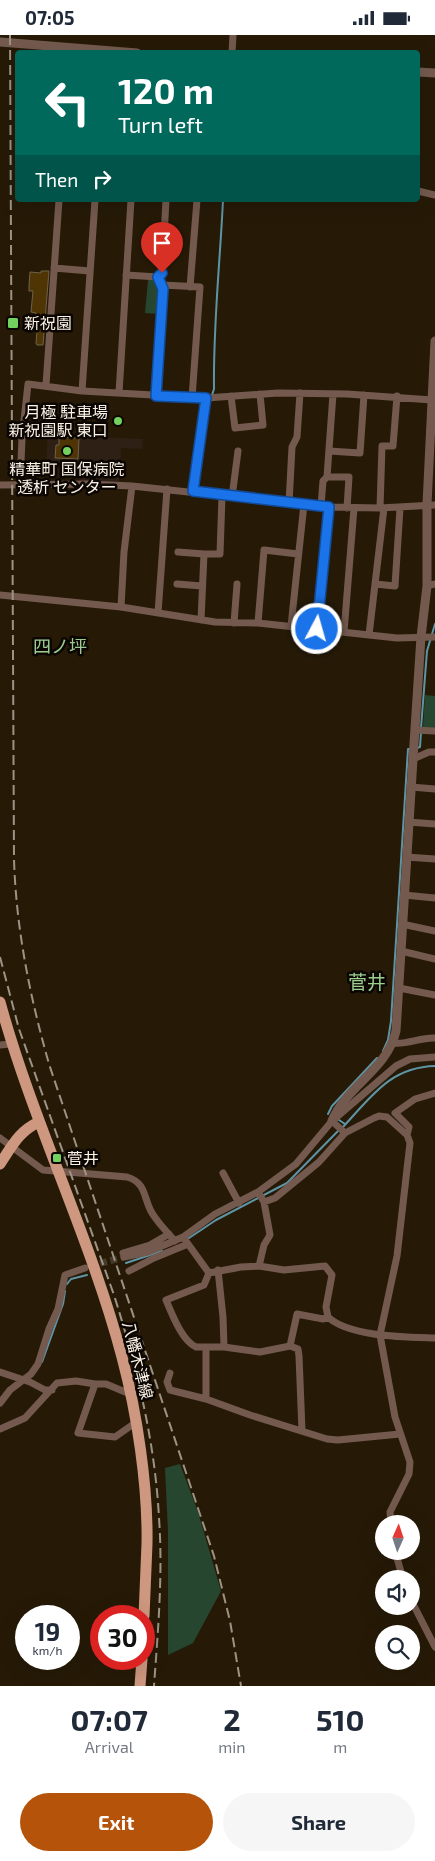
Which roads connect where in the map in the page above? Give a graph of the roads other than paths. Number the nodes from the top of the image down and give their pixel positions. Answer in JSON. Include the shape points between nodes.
{"nodes":[{"id":1,"x":233,"y":35,"type":"edge"},
{"id":2,"x":0,"y":42,"type":"edge"},
{"id":3,"x":68,"y":50,"type":"edge"},
{"id":4,"x":232,"y":50,"type":"edge"},
{"id":5,"x":420,"y":72,"type":"edge"},
{"id":6,"x":435,"y":73,"type":"edge"},
{"id":7,"x":420,"y":191,"type":"edge"},
{"id":8,"x":435,"y":195,"type":"edge"},
{"id":9,"x":59,"y":202,"type":"edge"},
{"id":10,"x":95,"y":202,"type":"edge"},
{"id":11,"x":131,"y":202,"type":"edge"},
{"id":12,"x":166,"y":202,"type":"edge"},
{"id":13,"x":197,"y":202,"type":"edge"},
{"id":14,"x":54,"y":268,"type":"junction"},
{"id":15,"x":90,"y":271,"type":"junction"},
{"id":16,"x":126,"y":275,"type":"junction"},
{"id":17,"x":158,"y":277,"type":"junction"},
{"id":18,"x":163,"y":285,"type":"junction"},
{"id":19,"x":190,"y":287,"type":"junction"},
{"id":20,"x":435,"y":341,"type":"edge"},
{"id":21,"x":45,"y":385,"type":"junction"},
{"id":22,"x":82,"y":391,"type":"junction"},
{"id":23,"x":118,"y":393,"type":"junction"},
{"id":24,"x":300,"y":393,"type":"junction"},
{"id":25,"x":260,"y":394,"type":"junction"},
{"id":26,"x":333,"y":394,"type":"junction"},
{"id":27,"x":364,"y":395,"type":"junction"},
{"id":28,"x":156,"y":396,"type":"junction"},
{"id":29,"x":231,"y":396,"type":"junction"},
{"id":30,"x":397,"y":396,"type":"junction"},
{"id":31,"x":192,"y":398,"type":"junction"},
{"id":32,"x":206,"y":398,"type":"junction"},
{"id":33,"x":432,"y":400,"type":"junction"},
{"id":34,"x":238,"y":451,"type":"dead end"},
{"id":35,"x":329,"y":451,"type":"junction"},
{"id":36,"x":327,"y":477,"type":"junction"},
{"id":37,"x":20,"y":484,"type":"junction"},
{"id":38,"x":0,"y":485,"type":"edge"},
{"id":39,"x":132,"y":486,"type":"junction"},
{"id":40,"x":167,"y":489,"type":"junction"},
{"id":41,"x":193,"y":491,"type":"junction"},
{"id":42,"x":222,"y":496,"type":"junction"},
{"id":43,"x":232,"y":497,"type":"junction"},
{"id":44,"x":288,"y":503,"type":"junction"},
{"id":45,"x":304,"y":505,"type":"junction"},
{"id":46,"x":431,"y":505,"type":"edge"},
{"id":47,"x":321,"y":506,"type":"junction"},
{"id":48,"x":329,"y":507,"type":"junction"},
{"id":49,"x":351,"y":508,"type":"junction"},
{"id":50,"x":382,"y":508,"type":"junction"},
{"id":51,"x":400,"y":508,"type":"junction"},
{"id":52,"x":178,"y":552,"type":"dead end"},
{"id":53,"x":204,"y":554,"type":"junction"},
{"id":54,"x":298,"y":554,"type":"junction"},
{"id":55,"x":237,"y":584,"type":"dead end"},
{"id":56,"x":375,"y":584,"type":"junction"},
{"id":57,"x":178,"y":585,"type":"dead end"},
{"id":58,"x":431,"y":585,"type":"edge"},
{"id":59,"x":202,"y":586,"type":"junction"},
{"id":60,"x":0,"y":595,"type":"edge"},
{"id":61,"x":121,"y":607,"type":"junction"},
{"id":62,"x":158,"y":613,"type":"junction"},
{"id":63,"x":201,"y":620,"type":"junction"},
{"id":64,"x":234,"y":623,"type":"junction"},
{"id":65,"x":258,"y":623,"type":"junction"},
{"id":66,"x":291,"y":626,"type":"junction"},
{"id":67,"x":317,"y":629,"type":"junction"},
{"id":68,"x":344,"y":632,"type":"junction"},
{"id":69,"x":369,"y":635,"type":"junction"},
{"id":70,"x":421,"y":637,"type":"junction"},
{"id":71,"x":435,"y":637,"type":"edge"},
{"id":72,"x":416,"y":730,"type":"junction"},
{"id":73,"x":435,"y":731,"type":"edge"},
{"id":74,"x":435,"y":752,"type":"edge"},
{"id":75,"x":413,"y":759,"type":"junction"},
{"id":76,"x":411,"y":787,"type":"junction"},
{"id":77,"x":435,"y":789,"type":"edge"},
{"id":78,"x":408,"y":821,"type":"junction"},
{"id":79,"x":435,"y":824,"type":"edge"},
{"id":80,"x":406,"y":857,"type":"junction"},
{"id":81,"x":435,"y":859,"type":"edge"},
{"id":82,"x":404,"y":895,"type":"junction"},
{"id":83,"x":435,"y":898,"type":"edge"},
{"id":84,"x":402,"y":924,"type":"junction"},
{"id":85,"x":435,"y":931,"type":"edge"},
{"id":86,"x":400,"y":951,"type":"junction"},
{"id":87,"x":435,"y":959,"type":"edge"},
{"id":88,"x":399,"y":988,"type":"junction"},
{"id":89,"x":435,"y":995,"type":"edge"},
{"id":90,"x":0,"y":1002,"type":"edge"},
{"id":91,"x":435,"y":1038,"type":"edge"},
{"id":92,"x":393,"y":1043,"type":"junction"},
{"id":93,"x":6,"y":1045,"type":"edge"},
{"id":94,"x":435,"y":1057,"type":"edge"},
{"id":95,"x":435,"y":1093,"type":"edge"},
{"id":96,"x":40,"y":1123,"type":"junction"},
{"id":97,"x":334,"y":1123,"type":"junction"},
{"id":98,"x":343,"y":1132,"type":"junction"},
{"id":99,"x":407,"y":1135,"type":"junction"},
{"id":100,"x":0,"y":1139,"type":"edge"},
{"id":101,"x":11,"y":1147,"type":"junction"},
{"id":102,"x":0,"y":1164,"type":"edge"},
{"id":103,"x":58,"y":1172,"type":"junction"},
{"id":104,"x":223,"y":1173,"type":"dead end"},
{"id":105,"x":262,"y":1197,"type":"junction"},
{"id":106,"x":239,"y":1203,"type":"junction"},
{"id":107,"x":169,"y":1234,"type":"junction"},
{"id":108,"x":175,"y":1241,"type":"junction"},
{"id":109,"x":186,"y":1241,"type":"junction"},
{"id":110,"x":259,"y":1266,"type":"junction"},
{"id":111,"x":85,"y":1268,"type":"tunnel mouth"},
{"id":112,"x":129,"y":1271,"type":"dead end"},
{"id":113,"x":218,"y":1271,"type":"junction"},
{"id":114,"x":209,"y":1273,"type":"junction"},
{"id":115,"x":328,"y":1317,"type":"junction"},
{"id":116,"x":380,"y":1335,"type":"junction"},
{"id":117,"x":435,"y":1339,"type":"edge"},
{"id":118,"x":290,"y":1346,"type":"junction"},
{"id":119,"x":206,"y":1347,"type":"junction"},
{"id":120,"x":224,"y":1347,"type":"junction"},
{"id":121,"x":0,"y":1372,"type":"edge"},
{"id":122,"x":170,"y":1373,"type":"dead end"},
{"id":123,"x":27,"y":1381,"type":"junction"},
{"id":124,"x":95,"y":1384,"type":"junction"},
{"id":125,"x":52,"y":1390,"type":"junction"},
{"id":126,"x":130,"y":1394,"type":"junction"},
{"id":127,"x":206,"y":1399,"type":"junction"},
{"id":128,"x":0,"y":1403,"type":"edge"},
{"id":129,"x":135,"y":1423,"type":"junction"},
{"id":130,"x":0,"y":1429,"type":"edge"},
{"id":131,"x":302,"y":1431,"type":"junction"},
{"id":132,"x":400,"y":1434,"type":"junction"},
{"id":133,"x":390,"y":1515,"type":"edge"},
{"id":134,"x":144,"y":1605,"type":"edge"},
{"id":135,"x":418,"y":1615,"type":"edge"},
{"id":136,"x":435,"y":1647,"type":"edge"},
{"id":137,"x":141,"y":1670,"type":"edge"},
{"id":138,"x":140,"y":1686,"type":"edge"}],
"edges":[{"from":1,"to":4,"type":"street"},
{"from":2,"to":3,"type":"street"},
{"from":5,"to":6,"type":"street"},
{"from":7,"to":8,"type":"street"},
{"from":9,"to":14,"type":"street"},
{"from":10,"to":15,"type":"street"},
{"from":11,"to":16,"type":"street"},
{"from":12,"to":17,"type":"street","via":[[162,273]]},
{"from":13,"to":19,"type":"street"},
{"from":14,"to":15,"type":"street"},
{"from":14,"to":21,"type":"street"},
{"from":15,"to":22,"type":"street"},
{"from":16,"to":17,"type":"street"},
{"from":16,"to":23,"type":"street"},
{"from":17,"to":18,"type":"street"},
{"from":18,"to":19,"type":"street"},
{"from":18,"to":28,"type":"street"},
{"from":19,"to":31,"type":"street","via":[[200,287]]},
{"from":20,"to":33,"type":"street"},
{"from":21,"to":22,"type":"street"},
{"from":21,"to":37,"type":"street","via":[[28,384]]},
{"from":22,"to":23,"type":"street"},
{"from":23,"to":28,"type":"street"},
{"from":24,"to":25,"type":"street"},
{"from":24,"to":26,"type":"street"},
{"from":24,"to":44,"type":"street"},
{"from":25,"to":29,"type":"street"},
{"from":25,"to":29,"type":"street","via":[[263,425],[235,428]]},
{"from":26,"to":27,"type":"street"},
{"from":26,"to":35,"type":"street"},
{"from":27,"to":30,"type":"street"},
{"from":27,"to":35,"type":"street","via":[[360,453]]},
{"from":28,"to":31,"type":"street"},
{"from":29,"to":32,"type":"street"},
{"from":30,"to":33,"type":"street"},
{"from":30,"to":50,"type":"street","via":[[392,445],[382,446]]},
{"from":31,"to":32,"type":"street"},
{"from":32,"to":41,"type":"street"},
{"from":33,"to":46,"type":"street"},
{"from":34,"to":43,"type":"street"},
{"from":35,"to":36,"type":"street"},
{"from":36,"to":47,"type":"street","via":[[322,481]]},
{"from":36,"to":49,"type":"street","via":[[349,477]]},
{"from":37,"to":38,"type":"street"},
{"from":37,"to":39,"type":"street"},
{"from":39,"to":40,"type":"street"},
{"from":39,"to":61,"type":"street"},
{"from":40,"to":41,"type":"street"},
{"from":40,"to":62,"type":"street"},
{"from":41,"to":42,"type":"street"},
{"from":42,"to":43,"type":"street"},
{"from":42,"to":53,"type":"street","via":[[220,554]]},
{"from":43,"to":44,"type":"street"},
{"from":44,"to":45,"type":"street"},
{"from":45,"to":47,"type":"street"},
{"from":45,"to":54,"type":"street"},
{"from":46,"to":51,"type":"street"},
{"from":46,"to":58,"type":"street"},
{"from":47,"to":48,"type":"street"},
{"from":48,"to":49,"type":"street"},
{"from":48,"to":67,"type":"street"},
{"from":49,"to":50,"type":"street"},
{"from":49,"to":68,"type":"street"},
{"from":50,"to":51,"type":"street"},
{"from":50,"to":56,"type":"street"},
{"from":51,"to":56,"type":"street","via":[[395,586]]},
{"from":52,"to":53,"type":"street"},
{"from":53,"to":59,"type":"street"},
{"from":54,"to":65,"type":"street","via":[[264,550]]},
{"from":54,"to":66,"type":"street"},
{"from":55,"to":64,"type":"street"},
{"from":56,"to":69,"type":"street"},
{"from":57,"to":59,"type":"street"},
{"from":58,"to":70,"type":"street"},
{"from":59,"to":63,"type":"street"},
{"from":60,"to":61,"type":"street"},
{"from":61,"to":62,"type":"street"},
{"from":62,"to":63,"type":"street"},
{"from":63,"to":64,"type":"street"},
{"from":64,"to":65,"type":"street"},
{"from":65,"to":66,"type":"street"},
{"from":66,"to":67,"type":"street"},
{"from":67,"to":68,"type":"street"},
{"from":68,"to":69,"type":"street"},
{"from":69,"to":70,"type":"street"},
{"from":70,"to":71,"type":"street"},
{"from":70,"to":72,"type":"street"},
{"from":72,"to":73,"type":"street"},
{"from":72,"to":75,"type":"street"},
{"from":74,"to":75,"type":"street"},
{"from":75,"to":76,"type":"street"},
{"from":76,"to":77,"type":"street"},
{"from":76,"to":78,"type":"street"},
{"from":78,"to":79,"type":"street"},
{"from":78,"to":80,"type":"street"},
{"from":80,"to":81,"type":"street"},
{"from":80,"to":82,"type":"street"},
{"from":82,"to":83,"type":"street"},
{"from":82,"to":84,"type":"street"},
{"from":84,"to":85,"type":"street"},
{"from":84,"to":86,"type":"street"},
{"from":86,"to":87,"type":"street"},
{"from":86,"to":88,"type":"street"},
{"from":88,"to":89,"type":"street"},
{"from":88,"to":92,"type":"street"},
{"from":90,"to":93,"type":"main road","name":"八幡木津線"},
{"from":91,"to":92,"type":"street"},
{"from":92,"to":97,"type":"street","via":[[385,1058],[340,1106]]},
{"from":93,"to":96,"type":"main road","name":"八幡木津線"},
{"from":94,"to":97,"type":"street","via":[[410,1059],[396,1066]]},
{"from":95,"to":99,"type":"street","via":[[415,1099],[395,1113],[409,1127]]},
{"from":96,"to":101,"type":"main road","via":[[28,1127]]},
{"from":96,"to":103,"type":"main road","name":"八幡木津線"},
{"from":97,"to":98,"type":"street"},
{"from":97,"to":105,"type":"street"},
{"from":98,"to":99,"type":"street","via":[[379,1116],[387,1117]]},
{"from":98,"to":105,"type":"street","via":[[320,1162],[275,1198]]},
{"from":99,"to":116,"type":"street","via":[[410,1143],[403,1216]]},
{"from":100,"to":101,"type":"street"},
{"from":101,"to":102,"type":"main road"},
{"from":101,"to":103,"type":"street","via":[[43,1170]]},
{"from":103,"to":107,"type":"street","via":[[137,1180],[153,1214]]},
{"from":103,"to":126,"type":"main road","name":"八幡木津線","via":[[115,1329]]},
{"from":104,"to":106,"type":"street"},
{"from":105,"to":106,"type":"street"},
{"from":105,"to":110,"type":"street","via":[[270,1235],[260,1255]]},
{"from":106,"to":109,"type":"street","via":[[215,1214]]},
{"from":107,"to":108,"type":"street"},
{"from":107,"to":108,"type":"street","via":[[124,1255],[148,1252]]},
{"from":108,"to":109,"type":"street"},
{"from":109,"to":112,"type":"street"},
{"from":109,"to":114,"type":"street"},
{"from":110,"to":113,"type":"street"},
{"from":110,"to":115,"type":"street","via":[[284,1270],[325,1266],[332,1275],[326,1307]]},
{"from":111,"to":123,"type":"street","via":[[64,1275],[58,1309],[38,1364]]},
{"from":113,"to":114,"type":"street"},
{"from":113,"to":120,"type":"street"},
{"from":114,"to":119,"type":"street","via":[[204,1285],[166,1300],[179,1330],[192,1345]]},
{"from":115,"to":116,"type":"street","via":[[360,1331]]},
{"from":115,"to":118,"type":"street","via":[[297,1314]]},
{"from":116,"to":117,"type":"street"},
{"from":116,"to":132,"type":"street"},
{"from":118,"to":120,"type":"street","via":[[260,1352]]},
{"from":118,"to":131,"type":"street","via":[[298,1349],[299,1356]]},
{"from":119,"to":120,"type":"street"},
{"from":119,"to":127,"type":"street"},
{"from":121,"to":123,"type":"street"},
{"from":122,"to":127,"type":"street","via":[[167,1382],[170,1390]]},
{"from":123,"to":125,"type":"street","via":[[44,1390]]},
{"from":123,"to":128,"type":"street","via":[[10,1390]]},
{"from":124,"to":125,"type":"street","via":[[57,1383]]},
{"from":124,"to":126,"type":"street","via":[[106,1384]]},
{"from":124,"to":129,"type":"street","via":[[78,1433],[115,1437]]},
{"from":125,"to":130,"type":"street","via":[[25,1418]]},
{"from":126,"to":129,"type":"main road","name":"八幡木津線"},
{"from":127,"to":131,"type":"street"},
{"from":129,"to":134,"type":"main road","name":"八幡木津線","via":[[146,1519]]},
{"from":131,"to":132,"type":"street","via":[[338,1440]]},
{"from":132,"to":133,"type":"street","via":[[409,1455],[410,1474]]},
{"from":135,"to":136,"type":"street"},
{"from":137,"to":138,"type":"main road"}]}
